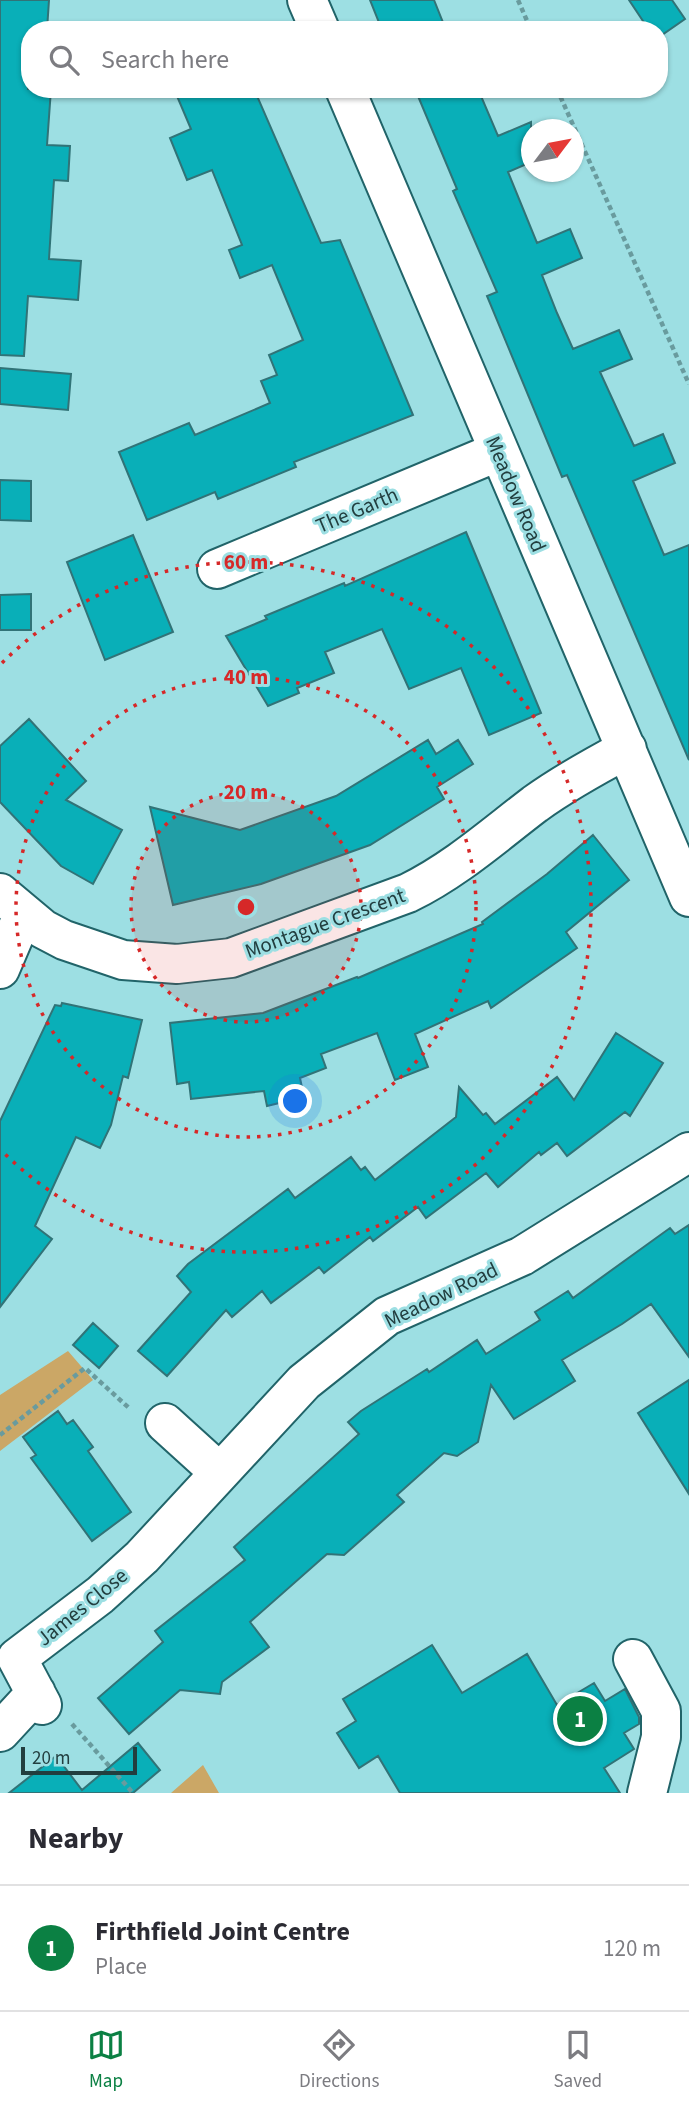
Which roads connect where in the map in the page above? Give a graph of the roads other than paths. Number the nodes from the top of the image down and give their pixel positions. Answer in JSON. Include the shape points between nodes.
{"nodes":[{"id":1,"x":307,"y":0,"type":"edge"},
{"id":2,"x":316,"y":21,"type":"edge"},
{"id":3,"x":349,"y":98,"type":"edge"},
{"id":4,"x":497,"y":452,"type":"junction"},
{"id":5,"x":217,"y":569,"type":"dead end"},
{"id":6,"x":627,"y":749,"type":"junction"},
{"id":7,"x":689,"y":897,"type":"edge"},
{"id":8,"x":12,"y":904,"type":"edge"},
{"id":9,"x":0,"y":969,"type":"edge"},
{"id":10,"x":689,"y":1152,"type":"edge"},
{"id":11,"x":165,"y":1423,"type":"road end"},
{"id":12,"x":219,"y":1472,"type":"junction"},
{"id":13,"x":181,"y":1515,"type":"joint"},
{"id":14,"x":633,"y":1659,"type":"dead end"},
{"id":15,"x":0,"y":1732,"type":"edge"},
{"id":16,"x":647,"y":1793,"type":"edge"}],
"edges":[{"from":1,"to":2,"type":"street"},
{"from":3,"to":4,"type":"street","name":"Meadow Road"},
{"from":4,"to":5,"type":"street","name":"The Garth"},
{"from":4,"to":6,"type":"street","name":"Meadow Road"},
{"from":6,"to":7,"type":"street","name":"Meadow Road"},
{"from":6,"to":8,"type":"street","name":"Montague Crescent","via":[[537,803],[430,882],[231,958],[177,964],[123,960],[64,940]]},
{"from":8,"to":9,"type":"street"},
{"from":10,"to":12,"type":"street","name":"Meadow Road","via":[[522,1256],[387,1316],[304,1382]]},
{"from":11,"to":12,"type":"street"},
{"from":12,"to":13,"type":"street","name":"Meadow Road"},
{"from":13,"to":15,"type":"street","name":"James Close","via":[[100,1595],[17,1658],[39,1699]]},
{"from":14,"to":16,"type":"street","via":[[661,1711],[661,1737]]}]}
